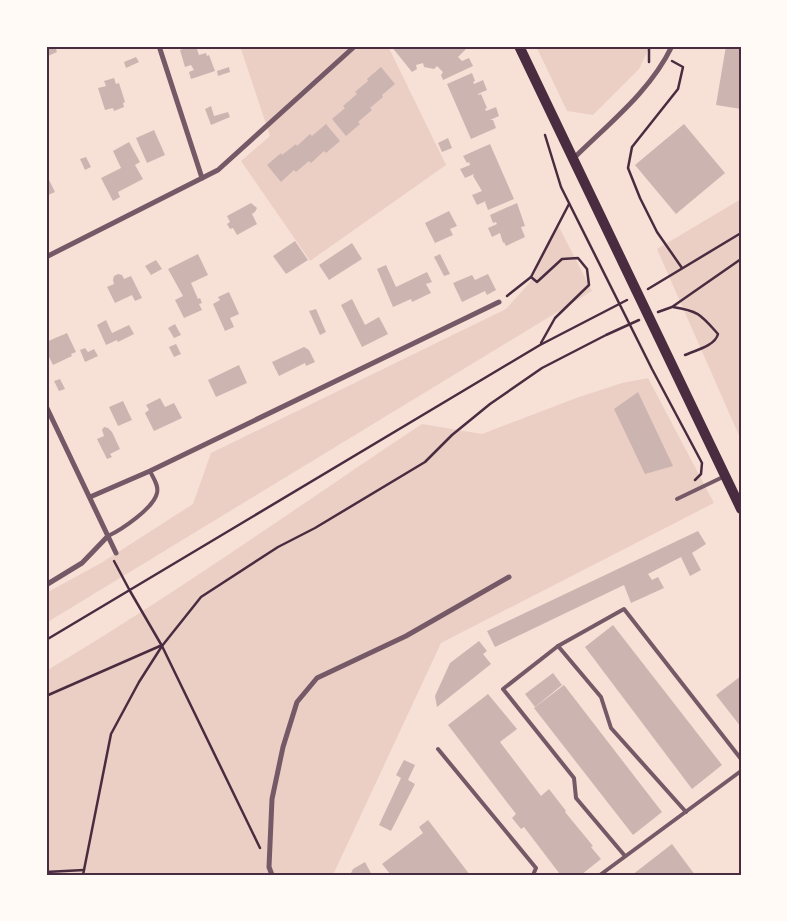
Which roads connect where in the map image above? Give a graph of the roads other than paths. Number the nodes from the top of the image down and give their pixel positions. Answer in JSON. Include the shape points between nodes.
{"nodes":[{"id":1,"x":159,"y":46,"type":"edge"},
{"id":2,"x":355,"y":46,"type":"edge"},
{"id":3,"x":519,"y":46,"type":"edge"},
{"id":4,"x":672,"y":46,"type":"edge"},
{"id":5,"x":573,"y":159,"type":"junction"},
{"id":6,"x":202,"y":178,"type":"junction"},
{"id":7,"x":46,"y":257,"type":"edge"},
{"id":8,"x":499,"y":302,"type":"road end"},
{"id":9,"x":46,"y":406,"type":"edge"},
{"id":10,"x":150,"y":471,"type":"junction"},
{"id":11,"x":725,"y":476,"type":"junction"},
{"id":12,"x":90,"y":497,"type":"junction"},
{"id":13,"x":677,"y":499,"type":"dead end"},
{"id":14,"x":741,"y":509,"type":"edge"},
{"id":15,"x":108,"y":536,"type":"junction"},
{"id":16,"x":116,"y":553,"type":"road end"},
{"id":17,"x":509,"y":577,"type":"dead end"},
{"id":18,"x":46,"y":585,"type":"edge"},
{"id":19,"x":558,"y":646,"type":"junction"},
{"id":20,"x":438,"y":749,"type":"dead end"},
{"id":21,"x":741,"y":760,"type":"edge"},
{"id":22,"x":741,"y":772,"type":"edge"},
{"id":23,"x":686,"y":812,"type":"junction"},
{"id":24,"x":625,"y":856,"type":"junction"},
{"id":25,"x":272,"y":875,"type":"edge"},
{"id":26,"x":533,"y":875,"type":"edge"},
{"id":27,"x":600,"y":875,"type":"edge"}],
"edges":[{"from":1,"to":6,"type":"street"},
{"from":2,"to":6,"type":"street","via":[[218,170]]},
{"from":3,"to":5,"type":"main road"},
{"from":4,"to":5,"type":"street","via":[[637,97]]},
{"from":5,"to":11,"type":"main road"},
{"from":6,"to":7,"type":"street"},
{"from":8,"to":10,"type":"street"},
{"from":9,"to":12,"type":"street"},
{"from":10,"to":12,"type":"street"},
{"from":10,"to":15,"type":"lane","via":[[157,487],[153,503],[120,531]]},
{"from":11,"to":13,"type":"lane"},
{"from":11,"to":14,"type":"main road"},
{"from":12,"to":15,"type":"street"},
{"from":15,"to":16,"type":"street"},
{"from":15,"to":18,"type":"street","via":[[82,564]]},
{"from":17,"to":25,"type":"street","via":[[406,636],[317,678],[297,702],[282,747],[272,799],[269,867]]},
{"from":19,"to":21,"type":"lane","via":[[624,609]]},
{"from":19,"to":23,"type":"lane","via":[[601,697],[611,728]]},
{"from":19,"to":24,"type":"lane","via":[[503,689],[574,778],[576,798]]},
{"from":20,"to":26,"type":"lane","via":[[536,868]]},
{"from":22,"to":23,"type":"lane"},
{"from":23,"to":24,"type":"lane"},
{"from":24,"to":27,"type":"lane"}]}
